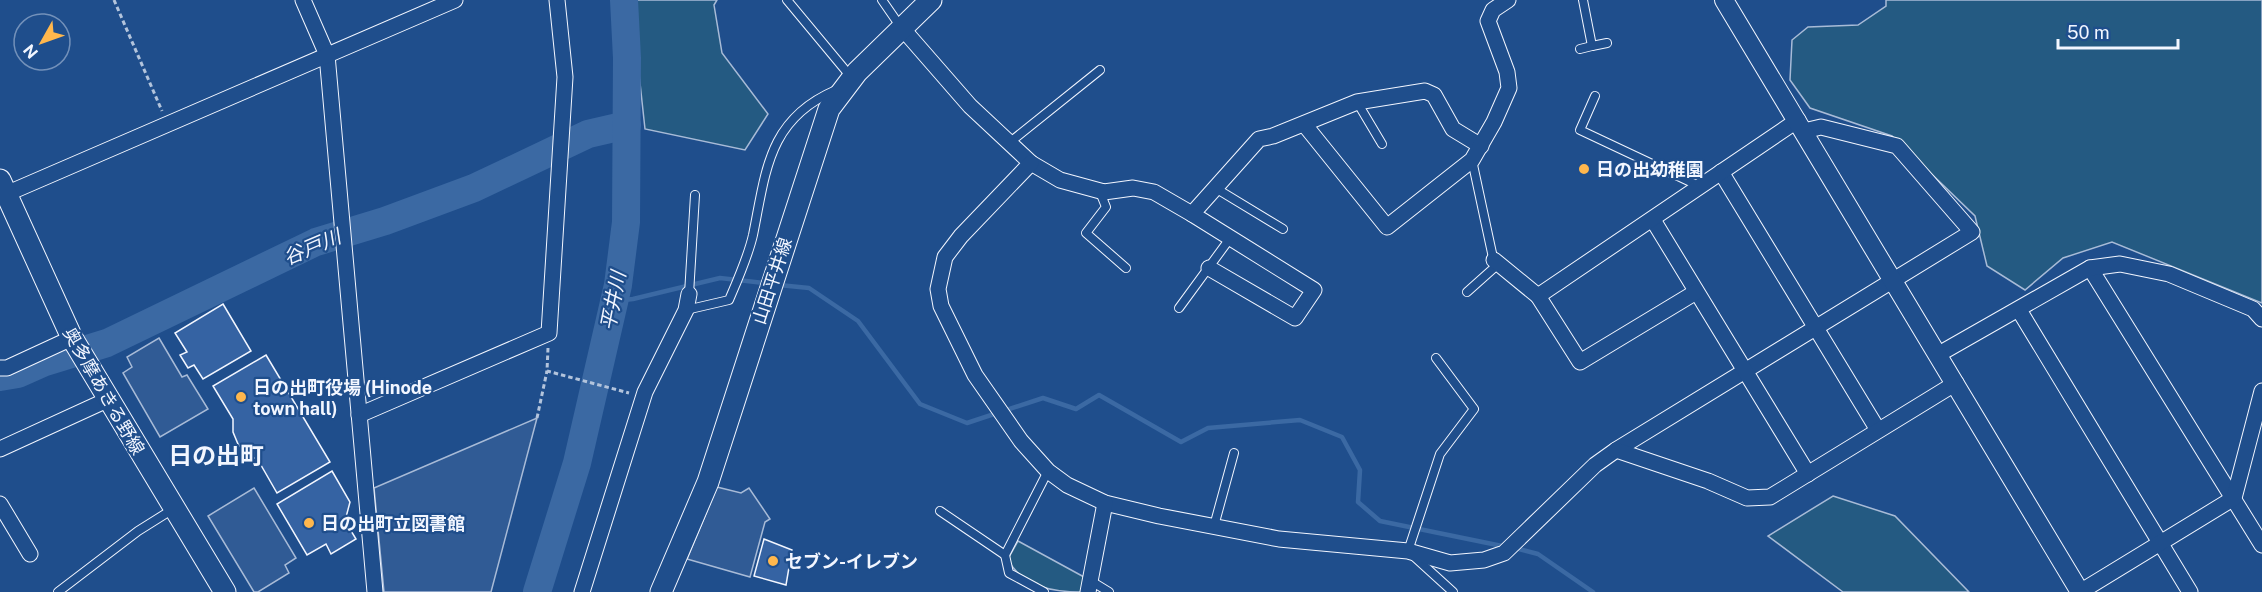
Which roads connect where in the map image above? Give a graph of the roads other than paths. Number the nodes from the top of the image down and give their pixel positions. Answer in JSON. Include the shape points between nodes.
{"nodes":[{"id":1,"x":303,"y":0,"type":"edge"},
{"id":2,"x":455,"y":0,"type":"edge"},
{"id":3,"x":557,"y":0,"type":"edge"},
{"id":4,"x":787,"y":0,"type":"edge"},
{"id":5,"x":882,"y":0,"type":"edge"},
{"id":6,"x":931,"y":0,"type":"edge"},
{"id":7,"x":1508,"y":0,"type":"edge"},
{"id":8,"x":1583,"y":0,"type":"edge"},
{"id":9,"x":1724,"y":0,"type":"edge"},
{"id":10,"x":902,"y":28,"type":"junction"},
{"id":11,"x":1607,"y":43,"type":"dead end"},
{"id":12,"x":1592,"y":46,"type":"junction"},
{"id":13,"x":1580,"y":49,"type":"dead end"},
{"id":14,"x":327,"y":55,"type":"junction"},
{"id":15,"x":1100,"y":70,"type":"dead end"},
{"id":16,"x":849,"y":82,"type":"junction"},
{"id":17,"x":1594,"y":96,"type":"dead end"},
{"id":18,"x":1357,"y":102,"type":"junction"},
{"id":19,"x":1304,"y":124,"type":"junction"},
{"id":20,"x":1801,"y":125,"type":"junction"},
{"id":21,"x":1008,"y":143,"type":"junction"},
{"id":22,"x":1382,"y":144,"type":"dead end"},
{"id":23,"x":1481,"y":146,"type":"junction"},
{"id":24,"x":1472,"y":160,"type":"junction"},
{"id":25,"x":1030,"y":163,"type":"junction"},
{"id":26,"x":1721,"y":172,"type":"junction"},
{"id":27,"x":1701,"y":186,"type":"junction"},
{"id":28,"x":3,"y":187,"type":"edge"},
{"id":29,"x":1217,"y":189,"type":"junction"},
{"id":30,"x":1099,"y":191,"type":"junction"},
{"id":31,"x":695,"y":195,"type":"dead end"},
{"id":32,"x":1192,"y":214,"type":"junction"},
{"id":33,"x":1653,"y":220,"type":"junction"},
{"id":34,"x":1283,"y":229,"type":"dead end"},
{"id":35,"x":1231,"y":237,"type":"junction"},
{"id":36,"x":1494,"y":260,"type":"junction"},
{"id":37,"x":1126,"y":268,"type":"dead end"},
{"id":38,"x":1209,"y":268,"type":"junction"},
{"id":39,"x":2090,"y":268,"type":"junction"},
{"id":40,"x":1893,"y":279,"type":"junction"},
{"id":41,"x":1467,"y":292,"type":"dead end"},
{"id":42,"x":1696,"y":292,"type":"junction"},
{"id":43,"x":1538,"y":296,"type":"junction"},
{"id":44,"x":687,"y":303,"type":"junction"},
{"id":45,"x":1179,"y":308,"type":"dead end"},
{"id":46,"x":2019,"y":310,"type":"junction"},
{"id":47,"x":2262,"y":320,"type":"edge"},
{"id":48,"x":1815,"y":327,"type":"junction"},
{"id":49,"x":72,"y":338,"type":"junction"},
{"id":50,"x":1939,"y":354,"type":"junction"},
{"id":51,"x":1436,"y":358,"type":"dead end"},
{"id":52,"x":0,"y":368,"type":"edge"},
{"id":53,"x":1745,"y":371,"type":"junction"},
{"id":54,"x":1956,"y":383,"type":"junction"},
{"id":55,"x":2262,"y":391,"type":"edge"},
{"id":56,"x":108,"y":400,"type":"junction"},
{"id":57,"x":359,"y":415,"type":"junction"},
{"id":58,"x":1878,"y":430,"type":"junction"},
{"id":59,"x":0,"y":449,"type":"edge"},
{"id":60,"x":1616,"y":450,"type":"junction"},
{"id":61,"x":1234,"y":453,"type":"dead end"},
{"id":62,"x":1048,"y":471,"type":"junction"},
{"id":63,"x":1808,"y":474,"type":"junction"},
{"id":64,"x":2234,"y":498,"type":"junction"},
{"id":65,"x":1106,"y":503,"type":"junction"},
{"id":66,"x":0,"y":504,"type":"edge"},
{"id":67,"x":173,"y":509,"type":"junction"},
{"id":68,"x":940,"y":511,"type":"dead end"},
{"id":69,"x":1214,"y":526,"type":"junction"},
{"id":70,"x":2159,"y":543,"type":"junction"},
{"id":71,"x":2262,"y":545,"type":"edge"},
{"id":72,"x":1408,"y":551,"type":"junction"},
{"id":73,"x":30,"y":554,"type":"dead end"},
{"id":74,"x":1005,"y":555,"type":"junction"},
{"id":75,"x":1090,"y":586,"type":"edge"},
{"id":76,"x":58,"y":592,"type":"edge"},
{"id":77,"x":225,"y":592,"type":"edge"},
{"id":78,"x":375,"y":592,"type":"edge"},
{"id":79,"x":582,"y":592,"type":"edge"},
{"id":80,"x":661,"y":592,"type":"edge"},
{"id":81,"x":1044,"y":592,"type":"edge"},
{"id":82,"x":1109,"y":592,"type":"edge"},
{"id":83,"x":1452,"y":592,"type":"edge"},
{"id":84,"x":2080,"y":592,"type":"edge"},
{"id":85,"x":2190,"y":592,"type":"edge"}],
"edges":[{"from":1,"to":14,"type":"street"},
{"from":2,"to":14,"type":"street"},
{"from":3,"to":57,"type":"street","via":[[566,77],[549,333]]},
{"from":4,"to":16,"type":"lane"},
{"from":5,"to":10,"type":"lane"},
{"from":6,"to":10,"type":"main road","name":"山田平井線"},
{"from":7,"to":23,"type":"street","via":[[1493,10],[1488,21],[1509,88]]},
{"from":8,"to":12,"type":"lane"},
{"from":9,"to":20,"type":"street"},
{"from":10,"to":16,"type":"main road","name":"山田平井線"},
{"from":10,"to":21,"type":"street"},
{"from":11,"to":12,"type":"lane"},
{"from":12,"to":13,"type":"lane"},
{"from":14,"to":28,"type":"street","via":[[168,124]]},
{"from":14,"to":57,"type":"street"},
{"from":15,"to":21,"type":"lane"},
{"from":16,"to":44,"type":"lane","via":[[817,98],[778,137],[764,177],[752,238],[729,300]]},
{"from":16,"to":80,"type":"main road","name":"山田平井線","via":[[820,129],[708,482]]},
{"from":17,"to":27,"type":"lane","via":[[1580,130]]},
{"from":18,"to":19,"type":"street"},
{"from":18,"to":22,"type":"lane"},
{"from":18,"to":23,"type":"street","via":[[1425,91],[1434,95],[1453,129]]},
{"from":19,"to":24,"type":"street","via":[[1387,227]]},
{"from":19,"to":29,"type":"street","via":[[1259,139]]},
{"from":20,"to":26,"type":"street"},
{"from":20,"to":40,"type":"street"},
{"from":20,"to":40,"type":"street","via":[[1897,146],[1972,232]]},
{"from":21,"to":25,"type":"street"},
{"from":23,"to":24,"type":"street"},
{"from":24,"to":36,"type":"lane"},
{"from":25,"to":30,"type":"street","via":[[1060,180]]},
{"from":25,"to":62,"type":"street","via":[[945,257],[938,289],[941,306],[975,375],[1009,425]]},
{"from":26,"to":27,"type":"street"},
{"from":26,"to":48,"type":"street"},
{"from":27,"to":33,"type":"street"},
{"from":28,"to":49,"type":"main road","name":"奥多摩あきる野線"},
{"from":29,"to":32,"type":"street"},
{"from":29,"to":34,"type":"lane"},
{"from":30,"to":32,"type":"street","via":[[1133,188],[1154,192]]},
{"from":30,"to":37,"type":"lane","via":[[1106,207],[1086,233]]},
{"from":31,"to":44,"type":"lane"},
{"from":32,"to":35,"type":"street"},
{"from":33,"to":42,"type":"street"},
{"from":33,"to":43,"type":"street"},
{"from":35,"to":38,"type":"lane"},
{"from":35,"to":38,"type":"street","via":[[1314,290],[1295,318]]},
{"from":36,"to":41,"type":"lane","via":[[1495,267]]},
{"from":36,"to":43,"type":"street"},
{"from":38,"to":45,"type":"lane"},
{"from":39,"to":46,"type":"street"},
{"from":39,"to":47,"type":"street","via":[[2120,264],[2169,274],[2253,309]]},
{"from":39,"to":64,"type":"street"},
{"from":40,"to":48,"type":"street"},
{"from":40,"to":50,"type":"street"},
{"from":42,"to":43,"type":"street","via":[[1580,362]]},
{"from":42,"to":53,"type":"street"},
{"from":44,"to":79,"type":"street","via":[[645,392]]},
{"from":46,"to":50,"type":"street"},
{"from":46,"to":70,"type":"street"},
{"from":48,"to":53,"type":"street"},
{"from":48,"to":58,"type":"street"},
{"from":49,"to":52,"type":"street"},
{"from":49,"to":56,"type":"main road","name":"奥多摩あきる野線"},
{"from":50,"to":54,"type":"street"},
{"from":51,"to":72,"type":"lane","via":[[1474,409],[1440,454]]},
{"from":53,"to":60,"type":"street"},
{"from":53,"to":63,"type":"street"},
{"from":54,"to":58,"type":"street"},
{"from":54,"to":84,"type":"street"},
{"from":55,"to":64,"type":"street"},
{"from":56,"to":59,"type":"street"},
{"from":56,"to":67,"type":"main road","name":"奥多摩あきる野線"},
{"from":57,"to":78,"type":"street"},
{"from":58,"to":63,"type":"street"},
{"from":60,"to":63,"type":"street","via":[[1747,498],[1770,497]]},
{"from":60,"to":72,"type":"street","via":[[1595,465],[1504,553],[1484,560],[1450,563]]},
{"from":61,"to":69,"type":"lane"},
{"from":62,"to":65,"type":"street","via":[[1067,485]]},
{"from":62,"to":74,"type":"lane"},
{"from":64,"to":70,"type":"street"},
{"from":64,"to":71,"type":"street"},
{"from":65,"to":69,"type":"street"},
{"from":65,"to":75,"type":"street"},
{"from":66,"to":73,"type":"street"},
{"from":67,"to":76,"type":"lane"},
{"from":67,"to":77,"type":"main road","name":"奥多摩あきる野線"},
{"from":68,"to":74,"type":"lane"},
{"from":69,"to":72,"type":"street","via":[[1279,539]]},
{"from":70,"to":84,"type":"street"},
{"from":70,"to":85,"type":"street"},
{"from":72,"to":83,"type":"lane"},
{"from":74,"to":81,"type":"lane","via":[[1010,573]]},
{"from":75,"to":82,"type":"lane"}]}
